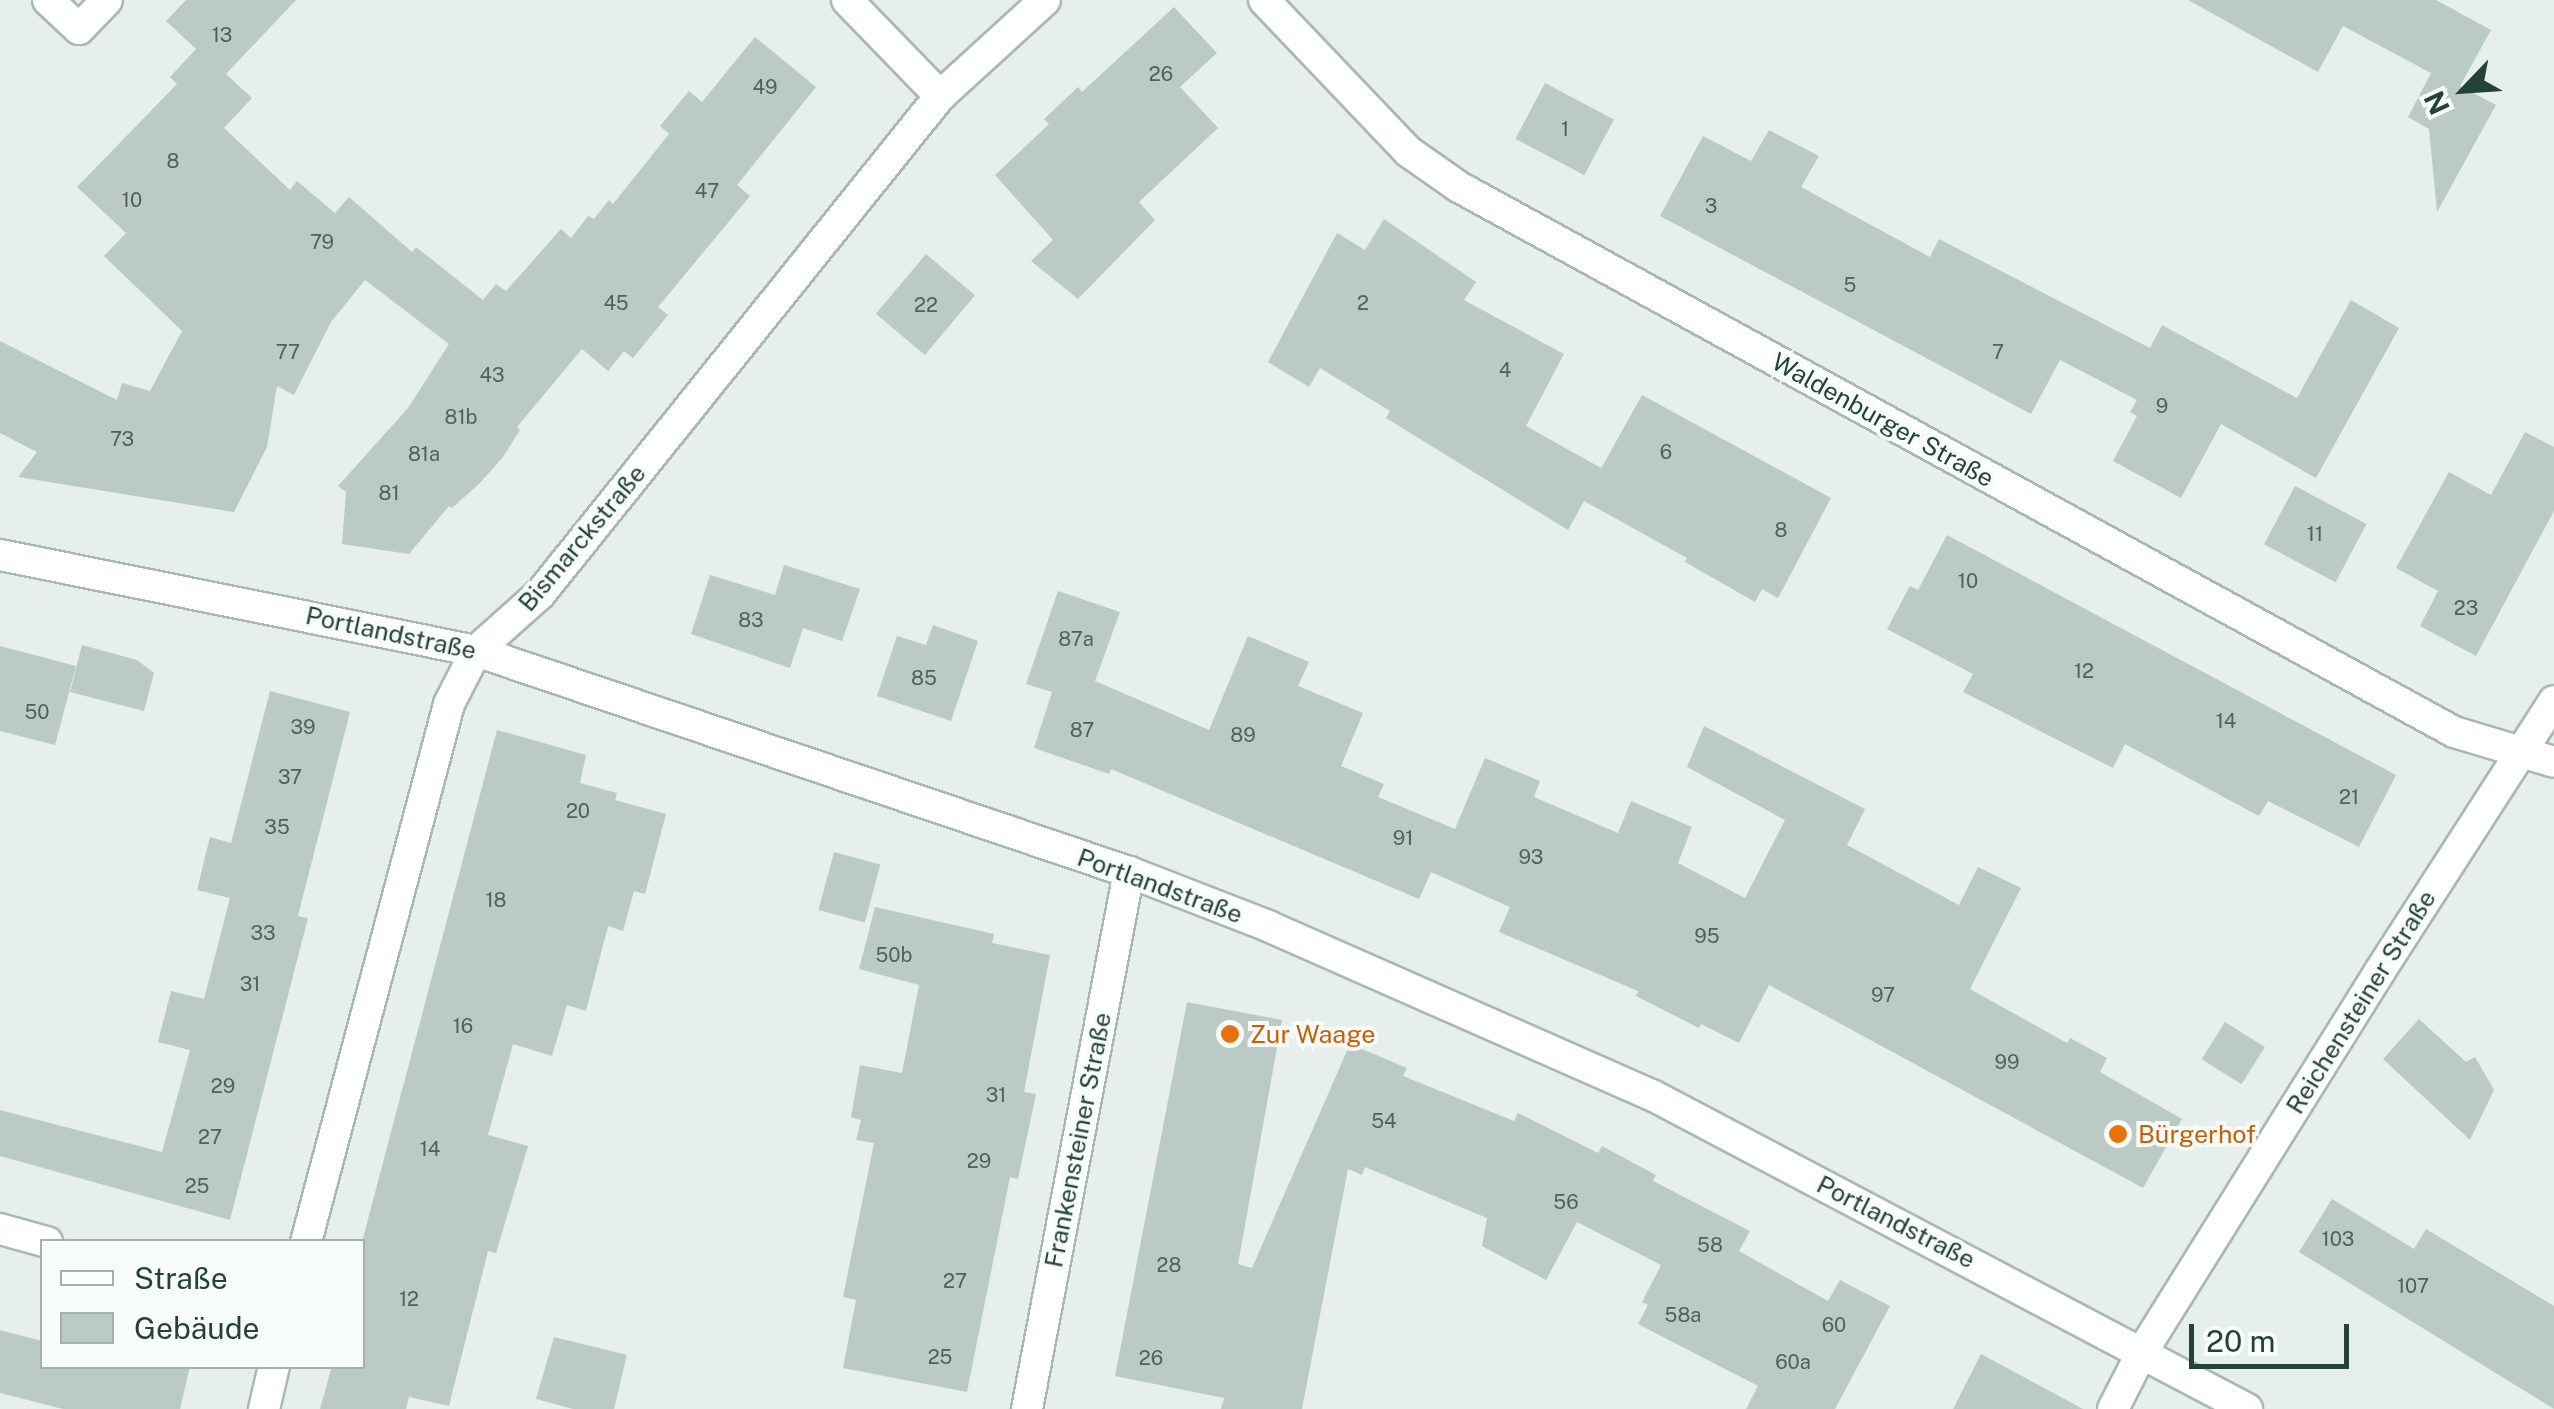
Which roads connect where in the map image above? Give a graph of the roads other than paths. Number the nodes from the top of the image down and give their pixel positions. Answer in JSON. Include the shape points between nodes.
{"nodes":[{"id":1,"x":48,"y":0,"type":"edge"},
{"id":2,"x":107,"y":0,"type":"edge"},
{"id":3,"x":847,"y":0,"type":"edge"},
{"id":4,"x":1045,"y":0,"type":"edge"},
{"id":5,"x":1264,"y":0,"type":"edge"},
{"id":6,"x":940,"y":96,"type":"junction"},
{"id":7,"x":0,"y":555,"type":"edge"},
{"id":8,"x":476,"y":650,"type":"junction"},
{"id":9,"x":2554,"y":701,"type":"edge"},
{"id":10,"x":2520,"y":752,"type":"junction"},
{"id":11,"x":2554,"y":762,"type":"edge"},
{"id":12,"x":1128,"y":872,"type":"junction"},
{"id":13,"x":0,"y":1229,"type":"edge"},
{"id":14,"x":307,"y":1239,"type":"edge"},
{"id":15,"x":40,"y":1240,"type":"edge"},
{"id":16,"x":2142,"y":1352,"type":"junction"},
{"id":17,"x":273,"y":1369,"type":"edge"},
{"id":18,"x":264,"y":1409,"type":"edge"},
{"id":19,"x":1027,"y":1409,"type":"edge"},
{"id":20,"x":2113,"y":1409,"type":"edge"},
{"id":21,"x":2248,"y":1409,"type":"edge"}],
"edges":[{"from":1,"to":2,"type":"street","via":[[79,29]]},
{"from":3,"to":6,"type":"street"},
{"from":4,"to":6,"type":"street","name":"Bismarckstraße"},
{"from":5,"to":10,"type":"street","name":"Waldenburger Straße","via":[[1408,152],[1459,187],[2454,732]]},
{"from":6,"to":8,"type":"street","name":"Bismarckstraße","via":[[540,594]]},
{"from":7,"to":8,"type":"street","name":"Portlandstraße"},
{"from":8,"to":12,"type":"street","name":"Portlandstraße"},
{"from":8,"to":14,"type":"street","name":"Bismarckstraße","via":[[450,704]]},
{"from":9,"to":10,"type":"street","name":"Reichensteiner Straße"},
{"from":10,"to":11,"type":"street","name":"Waldenburger Straße"},
{"from":10,"to":16,"type":"street","name":"Reichensteiner Straße"},
{"from":12,"to":16,"type":"street","name":"Portlandstraße","via":[[1268,926],[1652,1096]]},
{"from":12,"to":19,"type":"street","name":"Frankensteiner Straße"},
{"from":13,"to":15,"type":"street"},
{"from":16,"to":20,"type":"street","name":"Reichensteiner Straße"},
{"from":16,"to":21,"type":"street","name":"Portlandstraße"},
{"from":17,"to":18,"type":"street"}]}
